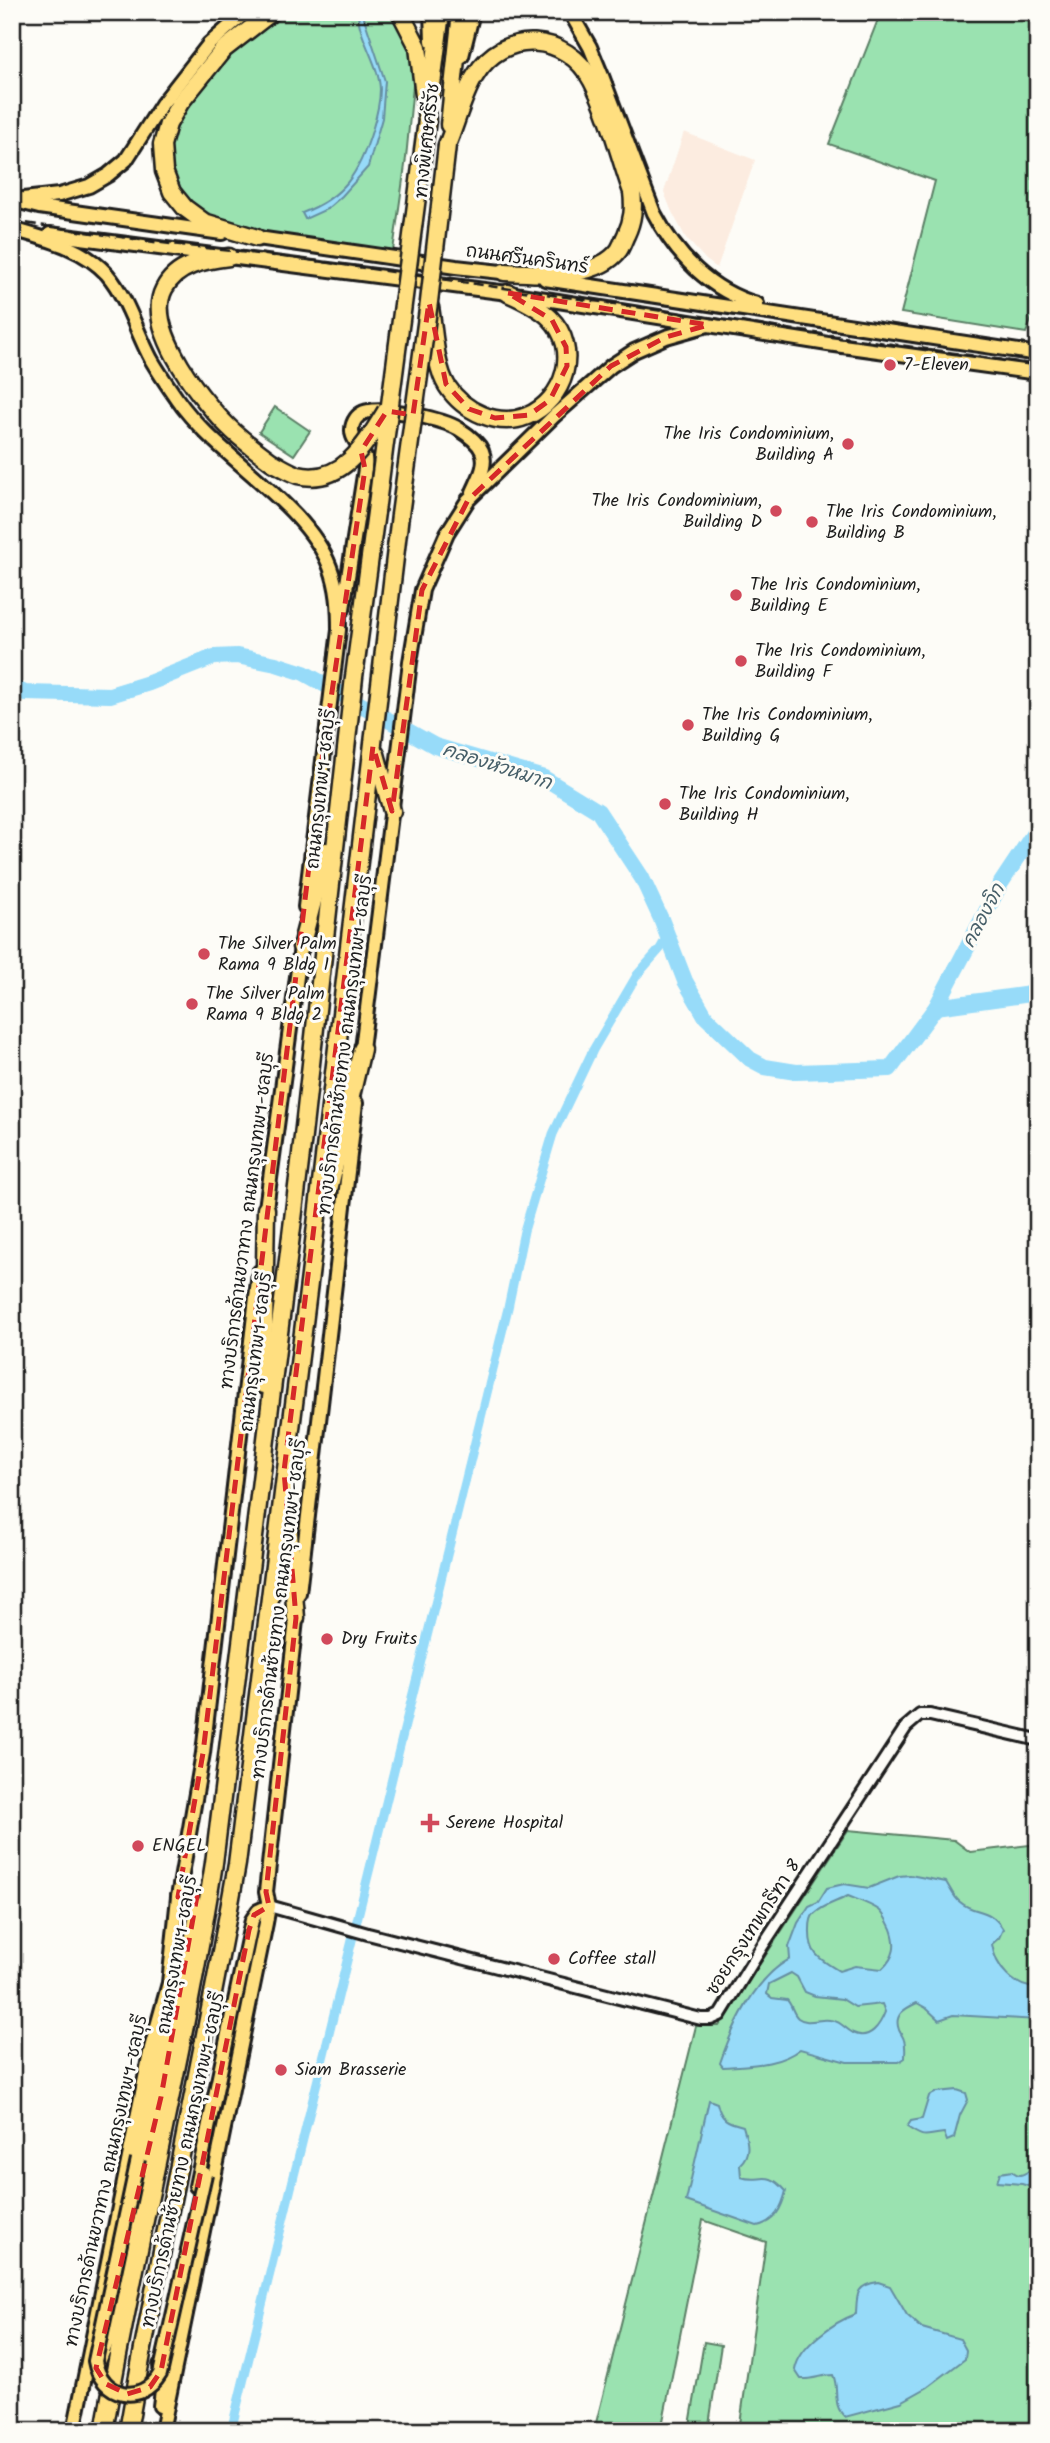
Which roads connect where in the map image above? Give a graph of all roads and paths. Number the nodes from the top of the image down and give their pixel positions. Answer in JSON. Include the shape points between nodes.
{"nodes":[{"id":1,"x":246,"y":12,"type":"edge"},
{"id":2,"x":272,"y":12,"type":"edge"},
{"id":3,"x":400,"y":12,"type":"edge"},
{"id":4,"x":431,"y":12,"type":"edge"},
{"id":5,"x":441,"y":12,"type":"edge"},
{"id":6,"x":461,"y":12,"type":"edge"},
{"id":7,"x":473,"y":12,"type":"edge"},
{"id":8,"x":570,"y":12,"type":"edge"},
{"id":9,"x":433,"y":70,"type":"junction"},
{"id":10,"x":452,"y":97,"type":"junction"},
{"id":11,"x":428,"y":120,"type":"junction"},
{"id":12,"x":447,"y":145,"type":"junction"},
{"id":13,"x":12,"y":201,"type":"edge"},
{"id":14,"x":12,"y":229,"type":"edge"},
{"id":15,"x":257,"y":238,"type":"junction"},
{"id":16,"x":229,"y":257,"type":"junction"},
{"id":17,"x":407,"y":272,"type":"joint"},
{"id":18,"x":504,"y":272,"type":"junction"},
{"id":19,"x":508,"y":293,"type":"junction"},
{"id":20,"x":429,"y":302,"type":"junction"},
{"id":21,"x":806,"y":317,"type":"junction"},
{"id":22,"x":708,"y":325,"type":"junction"},
{"id":23,"x":1038,"y":354,"type":"edge"},
{"id":24,"x":1038,"y":373,"type":"edge"},
{"id":25,"x":390,"y":406,"type":"junction"},
{"id":26,"x":468,"y":500,"type":"junction"},
{"id":27,"x":339,"y":629,"type":"junction"},
{"id":28,"x":373,"y":745,"type":"junction"},
{"id":29,"x":342,"y":788,"type":"junction"},
{"id":30,"x":392,"y":811,"type":"junction"},
{"id":31,"x":301,"y":947,"type":"junction"},
{"id":32,"x":362,"y":1049,"type":"junction"},
{"id":33,"x":266,"y":1209,"type":"junction"},
{"id":34,"x":312,"y":1259,"type":"junction"},
{"id":35,"x":261,"y":1468,"type":"junction"},
{"id":36,"x":284,"y":1471,"type":"junction"},
{"id":37,"x":296,"y":1618,"type":"junction"},
{"id":38,"x":1038,"y":1740,"type":"edge"},
{"id":39,"x":178,"y":1897,"type":"junction"},
{"id":40,"x":269,"y":1906,"type":"junction"},
{"id":41,"x":266,"y":1923,"type":"junction"},
{"id":42,"x":249,"y":1930,"type":"junction"},
{"id":43,"x":169,"y":1983,"type":"junction"},
{"id":44,"x":235,"y":1999,"type":"junction"},
{"id":45,"x":250,"y":2003,"type":"junction"},
{"id":46,"x":243,"y":2038,"type":"junction"},
{"id":47,"x":74,"y":2431,"type":"edge"},
{"id":48,"x":82,"y":2431,"type":"edge"},
{"id":49,"x":104,"y":2431,"type":"edge"},
{"id":50,"x":128,"y":2431,"type":"edge"},
{"id":51,"x":156,"y":2431,"type":"edge"},
{"id":52,"x":162,"y":2431,"type":"edge"}],
"edges":[{"from":1,"to":13,"type":"main road","via":[[209,44],[126,160],[108,175],[59,195]]},
{"from":2,"to":15,"type":"highway","via":[[223,50],[180,103],[162,145],[164,171],[185,208],[204,222]]},
{"from":3,"to":11,"type":"highway","via":[[418,47]]},
{"from":4,"to":9,"type":"main road"},
{"from":5,"to":9,"type":"highway","name":"ทางพิเศษศรีรัช"},
{"from":6,"to":10,"type":"highway","name":"ทางพิเศษศรีรัช"},
{"from":7,"to":10,"type":"main road"},
{"from":8,"to":21,"type":"main road","via":[[590,47],[654,213],[681,255],[734,295]]},
{"from":9,"to":11,"type":"highway","name":"ทางพิเศษศรีรัช"},
{"from":10,"to":12,"type":"highway","name":"ทางพิเศษศรีรัช"},
{"from":11,"to":17,"type":"highway","name":"ทางพิเศษศรีรัช","bridge":true},
{"from":12,"to":18,"type":"highway","via":[[475,75],[495,53],[536,41],[556,46],[576,59],[592,80],[632,192],[630,226],[618,250],[600,265],[564,274]]},
{"from":12,"to":20,"type":"highway","name":"ทางพิเศษศรีรัช","bridge":true},
{"from":13,"to":15,"type":"main road","name":"ถนนศรีนครินทร์"},
{"from":14,"to":16,"type":"main road","name":"ถนนศรีนครินทร์"},
{"from":14,"to":27,"type":"main road","name":"ทางบริการด้านขวาทาง ถนนกรุงเทพฯ-ชลบุรี","via":[[61,243],[107,275],[178,401],[316,541],[336,586]]},
{"from":15,"to":18,"type":"main road","name":"ถนนศรีนครินทร์"},
{"from":16,"to":19,"type":"main road","name":"ถนนศรีนครินทร์"},
{"from":16,"to":25,"type":"highway","bridge":true,"via":[[200,261],[179,271],[164,289],[159,309],[184,373],[233,432],[272,462],[298,475],[317,475],[338,470],[364,447]]},
{"from":17,"to":25,"type":"highway","name":"ถนนกรุงเทพฯ-ชลบุรี","bridge":true},
{"from":18,"to":21,"type":"main road","name":"ถนนศรีนครินทร์"},
{"from":19,"to":20,"type":"highway","via":[[552,320],[566,347],[567,366],[561,384],[550,400],[517,419],[483,416],[457,399],[441,369]]},
{"from":19,"to":22,"type":"main road","name":"ถนนศรีนครินทร์"},
{"from":20,"to":28,"type":"highway","bridge":true},
{"from":21,"to":23,"type":"main road","name":"ถนนศรีนครินทร์"},
{"from":22,"to":24,"type":"main road","name":"ถนนศรีนครินทร์"},
{"from":22,"to":26,"type":"main road","name":"ทางบริการด้านซ้ายทาง ถนนกรุงเทพฯ-ชลบุรี","via":[[666,337],[611,366]]},
{"from":25,"to":29,"type":"highway","name":"ถนนกรุงเทพฯ-ชลบุรี","bridge":true},
{"from":26,"to":27,"type":"main road","via":[[483,470],[483,453],[458,428],[432,418],[376,410],[357,417],[352,436],[365,458],[365,469]]},
{"from":26,"to":30,"type":"main road","name":"ทางบริการด้านซ้ายทาง ถนนกรุงเทพฯ-ชลบุรี","via":[[447,533],[422,590]]},
{"from":27,"to":31,"type":"main road","name":"ทางบริการด้านขวาทาง ถนนกรุงเทพฯ-ชลบุรี"},
{"from":28,"to":30,"type":"highway"},
{"from":28,"to":34,"type":"highway"},
{"from":29,"to":31,"type":"highway"},
{"from":29,"to":35,"type":"highway","name":"ถนนกรุงเทพฯ-ชลบุรี"},
{"from":30,"to":32,"type":"main road","name":"ทางบริการด้านซ้ายทาง ถนนกรุงเทพฯ-ชลบุรี"},
{"from":31,"to":33,"type":"main road","name":"ทางบริการด้านขวาทาง ถนนกรุงเทพฯ-ชลบุรี"},
{"from":32,"to":34,"type":"highway"},
{"from":32,"to":37,"type":"main road","name":"ทางบริการด้านซ้ายทาง ถนนกรุงเทพฯ-ชลบุรี"},
{"from":33,"to":35,"type":"highway"},
{"from":33,"to":39,"type":"main road","name":"ทางบริการด้านขวาทาง ถนนกรุงเทพฯ-ชลบุรี","via":[[203,1753]]},
{"from":34,"to":36,"type":"highway"},
{"from":35,"to":49,"type":"highway","name":"ถนนกรุงเทพฯ-ชลบุรี","via":[[214,1863]]},
{"from":36,"to":37,"type":"highway"},
{"from":36,"to":50,"type":"highway","via":[[237,1864]]},
{"from":37,"to":40,"type":"main road","name":"ทางบริการด้านซ้ายทาง ถนนกรุงเทพฯ-ชลบุรี","via":[[266,1892]]},
{"from":38,"to":40,"type":"street","name":"ซอยกรุงเทพกรีฑา 8","via":[[930,1715],[915,1718],[720,2015],[711,2019],[632,2003]]},
{"from":39,"to":43,"type":"main road","name":"ทางบริการด้านขวาทาง ถนนกรุงเทพฯ-ชลบุรี"},
{"from":39,"to":48,"type":"main road","name":"ทางบริการด้านขวาทาง ถนนกรุงเทพฯ-ชลบุรี","via":[[192,1896],[196,1906],[180,2004],[113,2318],[91,2380]]},
{"from":40,"to":41,"type":"main road","name":"ทางบริการด้านซ้ายทาง ถนนกรุงเทพฯ-ชลบุรี"},
{"from":40,"to":42,"type":"main road","name":"ทางบริการด้านซ้ายทาง ถนนกรุงเทพฯ-ชลบุรี","via":[[254,1915]]},
{"from":41,"to":42,"type":"main road"},
{"from":41,"to":45,"type":"main road","name":"ทางบริการด้านซ้ายทาง ถนนกรุงเทพฯ-ชลบุรี"},
{"from":42,"to":44,"type":"main road","name":"ทางบริการด้านซ้ายทาง ถนนกรุงเทพฯ-ชลบุรี"},
{"from":43,"to":46,"type":"main road","bridge":true,"via":[[157,2072],[95,2361],[100,2377],[120,2393],[144,2391],[160,2374],[228,2079]]},
{"from":43,"to":47,"type":"main road","name":"ทางบริการด้านขวาทาง ถนนกรุงเทพฯ-ชลบุรี","via":[[151,2048]]},
{"from":44,"to":45,"type":"main road","via":[[243,1997]]},
{"from":44,"to":51,"type":"main road","name":"ทางบริการด้านซ้ายทาง ถนนกรุงเทพฯ-ชลบุรี","via":[[162,2353]]},
{"from":45,"to":46,"type":"main road","name":"ทางบริการด้านซ้ายทาง ถนนกรุงเทพฯ-ชลบุรี"},
{"from":46,"to":52,"type":"main road","name":"ทางบริการด้านซ้ายทาง ถนนกรุงเทพฯ-ชลบุรี"}]}
